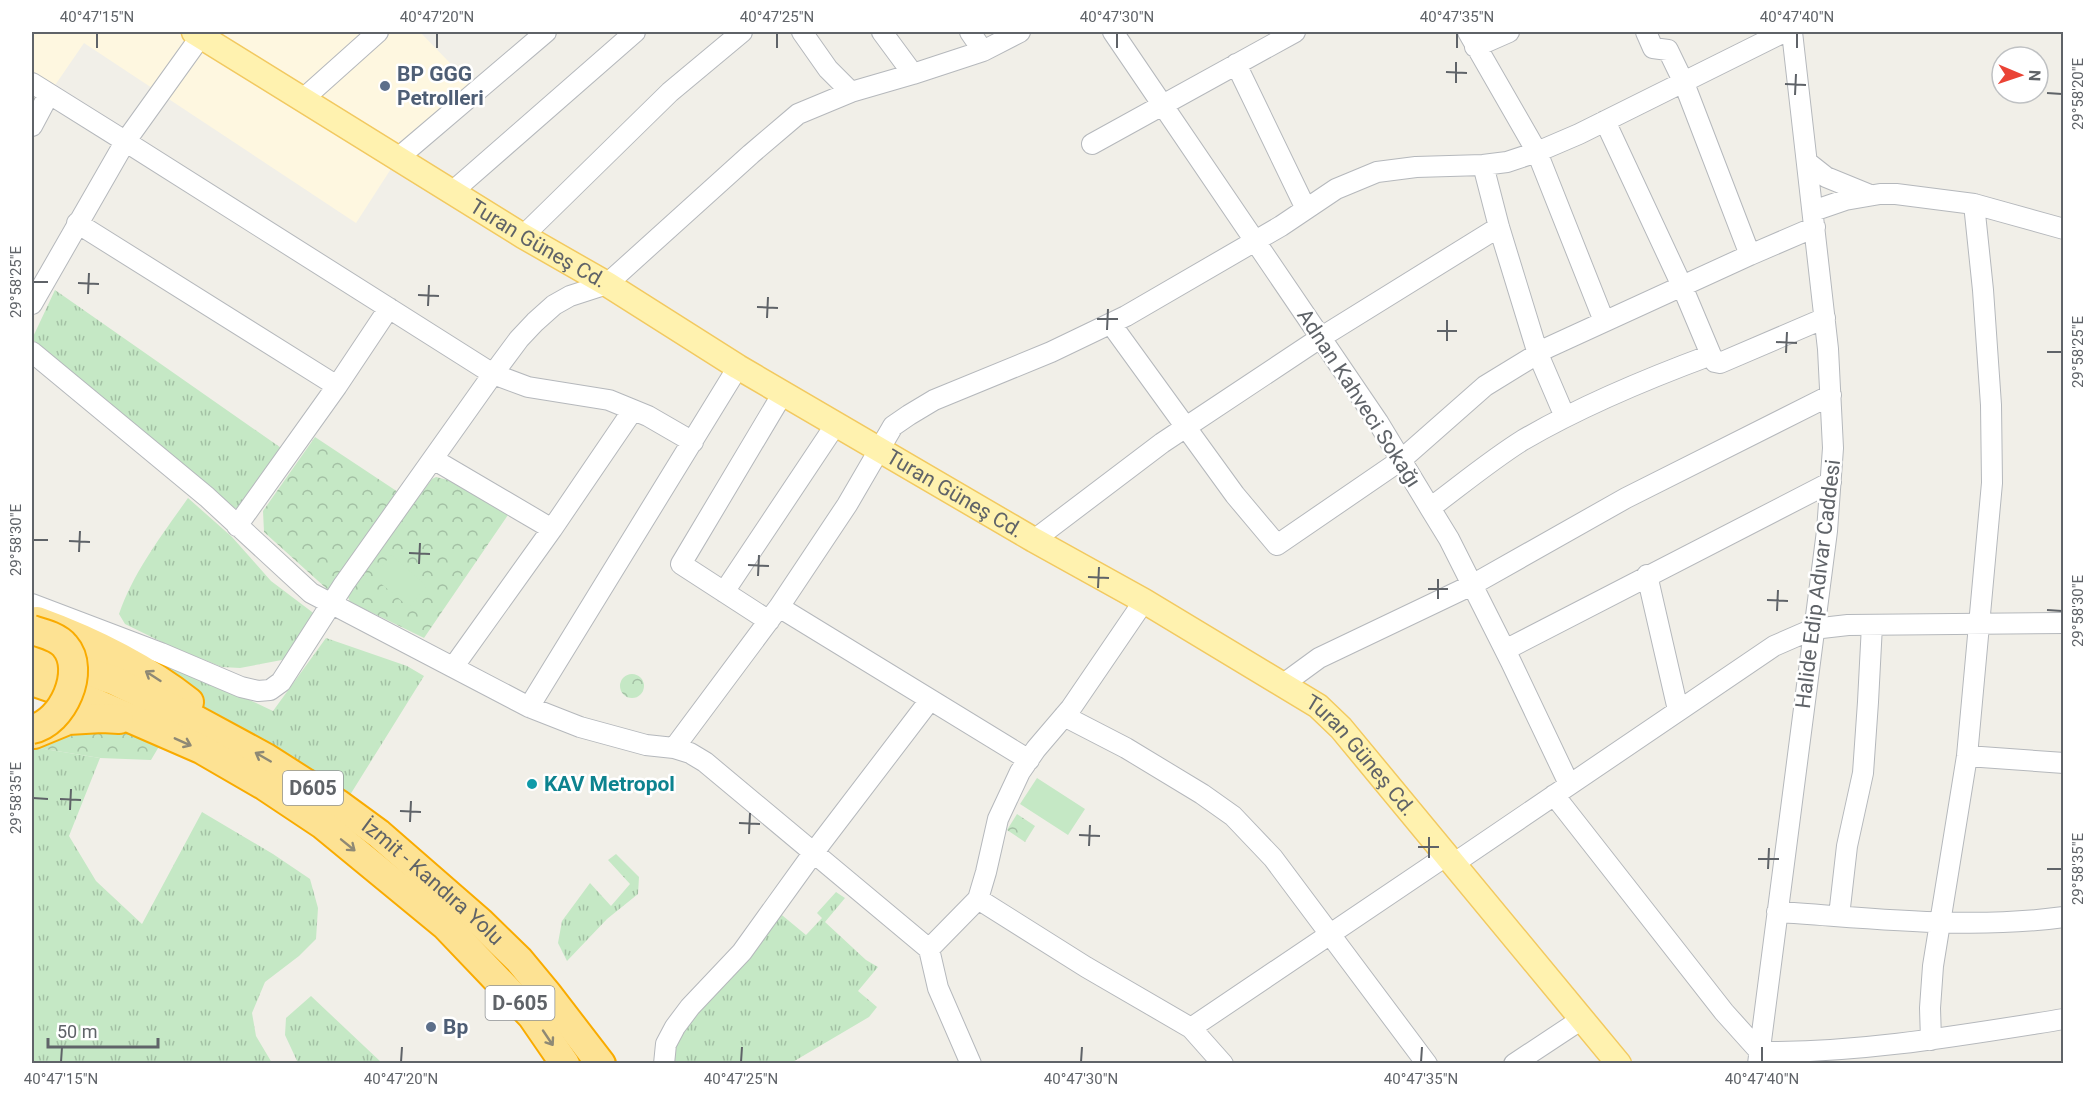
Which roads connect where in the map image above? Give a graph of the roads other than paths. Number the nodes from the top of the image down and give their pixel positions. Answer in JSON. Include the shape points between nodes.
{"nodes":[{"id":1,"x":378,"y":32,"type":"edge"},
{"id":2,"x":546,"y":32,"type":"edge"},
{"id":3,"x":635,"y":32,"type":"edge"},
{"id":4,"x":742,"y":32,"type":"edge"},
{"id":5,"x":802,"y":32,"type":"edge"},
{"id":6,"x":882,"y":32,"type":"edge"},
{"id":7,"x":970,"y":32,"type":"edge"},
{"id":8,"x":1020,"y":32,"type":"edge"},
{"id":9,"x":1113,"y":32,"type":"edge"},
{"id":10,"x":1295,"y":32,"type":"edge"},
{"id":11,"x":1509,"y":32,"type":"edge"},
{"id":12,"x":1646,"y":32,"type":"edge"},
{"id":13,"x":1784,"y":32,"type":"edge"},
{"id":14,"x":1792,"y":32,"type":"edge"},
{"id":15,"x":198,"y":34,"type":"edge"},
{"id":16,"x":1472,"y":39,"type":"edge"},
{"id":17,"x":983,"y":51,"type":"junction"},
{"id":18,"x":1236,"y":64,"type":"junction"},
{"id":19,"x":913,"y":74,"type":"junction"},
{"id":20,"x":1684,"y":82,"type":"junction"},
{"id":21,"x":32,"y":83,"type":"edge"},
{"id":22,"x":850,"y":92,"type":"junction"},
{"id":23,"x":49,"y":94,"type":"junction"},
{"id":24,"x":302,"y":100,"type":"junction"},
{"id":25,"x":1163,"y":105,"type":"junction"},
{"id":26,"x":1605,"y":121,"type":"junction"},
{"id":27,"x":32,"y":126,"type":"edge"},
{"id":28,"x":125,"y":142,"type":"junction"},
{"id":29,"x":1092,"y":144,"type":"dead end"},
{"id":30,"x":1537,"y":152,"type":"junction"},
{"id":31,"x":398,"y":158,"type":"junction"},
{"id":32,"x":1807,"y":162,"type":"junction"},
{"id":33,"x":1483,"y":165,"type":"junction"},
{"id":34,"x":452,"y":192,"type":"junction"},
{"id":35,"x":1869,"y":195,"type":"junction"},
{"id":36,"x":1974,"y":204,"type":"junction"},
{"id":37,"x":1306,"y":209,"type":"junction"},
{"id":38,"x":1814,"y":219,"type":"junction"},
{"id":39,"x":77,"y":223,"type":"junction"},
{"id":40,"x":1499,"y":227,"type":"junction"},
{"id":41,"x":2064,"y":229,"type":"edge"},
{"id":42,"x":523,"y":236,"type":"junction"},
{"id":43,"x":1254,"y":242,"type":"junction"},
{"id":44,"x":1750,"y":255,"type":"junction"},
{"id":45,"x":607,"y":284,"type":"junction"},
{"id":46,"x":1682,"y":286,"type":"junction"},
{"id":47,"x":32,"y":304,"type":"edge"},
{"id":48,"x":389,"y":308,"type":"junction"},
{"id":49,"x":1825,"y":318,"type":"junction"},
{"id":50,"x":1604,"y":321,"type":"junction"},
{"id":51,"x":1111,"y":324,"type":"junction"},
{"id":52,"x":1320,"y":338,"type":"junction"},
{"id":53,"x":32,"y":352,"type":"edge"},
{"id":54,"x":1538,"y":354,"type":"junction"},
{"id":55,"x":1712,"y":355,"type":"junction"},
{"id":56,"x":738,"y":367,"type":"junction"},
{"id":57,"x":493,"y":374,"type":"junction"},
{"id":58,"x":337,"y":386,"type":"junction"},
{"id":59,"x":783,"y":393,"type":"junction"},
{"id":60,"x":1831,"y":395,"type":"junction"},
{"id":61,"x":633,"y":410,"type":"junction"},
{"id":62,"x":1565,"y":417,"type":"junction"},
{"id":63,"x":836,"y":424,"type":"junction"},
{"id":64,"x":1186,"y":427,"type":"junction"},
{"id":65,"x":693,"y":442,"type":"junction"},
{"id":66,"x":878,"y":449,"type":"junction"},
{"id":67,"x":433,"y":459,"type":"junction"},
{"id":68,"x":1401,"y":460,"type":"junction"},
{"id":69,"x":1831,"y":482,"type":"junction"},
{"id":70,"x":1430,"y":508,"type":"junction"},
{"id":71,"x":237,"y":526,"type":"junction"},
{"id":72,"x":552,"y":529,"type":"junction"},
{"id":73,"x":1034,"y":540,"type":"junction"},
{"id":74,"x":1647,"y":575,"type":"junction"},
{"id":75,"x":1472,"y":585,"type":"junction"},
{"id":76,"x":724,"y":592,"type":"junction"},
{"id":77,"x":1144,"y":601,"type":"junction"},
{"id":78,"x":32,"y":604,"type":"edge"},
{"id":79,"x":331,"y":604,"type":"junction"},
{"id":80,"x":774,"y":614,"type":"junction"},
{"id":81,"x":32,"y":619,"type":"edge"},
{"id":82,"x":1979,"y":623,"type":"junction"},
{"id":83,"x":2064,"y":623,"type":"edge"},
{"id":84,"x":1872,"y":625,"type":"junction"},
{"id":85,"x":1814,"y":629,"type":"junction"},
{"id":86,"x":32,"y":630,"type":"edge"},
{"id":87,"x":1505,"y":650,"type":"junction"},
{"id":88,"x":32,"y":653,"type":"edge"},
{"id":89,"x":454,"y":666,"type":"junction"},
{"id":90,"x":32,"y":681,"type":"edge"},
{"id":91,"x":1282,"y":685,"type":"junction"},
{"id":92,"x":930,"y":700,"type":"junction"},
{"id":93,"x":529,"y":707,"type":"junction"},
{"id":94,"x":1678,"y":710,"type":"junction"},
{"id":95,"x":1065,"y":716,"type":"junction"},
{"id":96,"x":138,"y":722,"type":"junction"},
{"id":97,"x":32,"y":729,"type":"edge"},
{"id":98,"x":32,"y":734,"type":"edge"},
{"id":99,"x":231,"y":739,"type":"junction"},
{"id":100,"x":674,"y":748,"type":"junction"},
{"id":101,"x":1967,"y":756,"type":"junction"},
{"id":102,"x":1029,"y":760,"type":"junction"},
{"id":103,"x":2064,"y":763,"type":"edge"},
{"id":104,"x":1562,"y":790,"type":"junction"},
{"id":105,"x":814,"y":852,"type":"junction"},
{"id":106,"x":1450,"y":860,"type":"junction"},
{"id":107,"x":978,"y":899,"type":"junction"},
{"id":108,"x":1777,"y":912,"type":"junction"},
{"id":109,"x":1839,"y":916,"type":"junction"},
{"id":110,"x":2064,"y":917,"type":"edge"},
{"id":111,"x":1939,"y":922,"type":"junction"},
{"id":112,"x":1329,"y":934,"type":"junction"},
{"id":113,"x":467,"y":948,"type":"joint"},
{"id":114,"x":929,"y":950,"type":"junction"},
{"id":115,"x":548,"y":995,"type":"joint"},
{"id":116,"x":1582,"y":1019,"type":"junction"},
{"id":117,"x":2064,"y":1019,"type":"edge"},
{"id":118,"x":1191,"y":1028,"type":"junction"},
{"id":119,"x":1931,"y":1040,"type":"junction"},
{"id":120,"x":1759,"y":1058,"type":"edge"},
{"id":121,"x":565,"y":1064,"type":"edge"},
{"id":122,"x":601,"y":1064,"type":"edge"},
{"id":123,"x":664,"y":1064,"type":"edge"},
{"id":124,"x":971,"y":1064,"type":"edge"},
{"id":125,"x":1222,"y":1064,"type":"edge"},
{"id":126,"x":1427,"y":1064,"type":"edge"},
{"id":127,"x":1514,"y":1064,"type":"edge"},
{"id":128,"x":1619,"y":1064,"type":"edge"}],
"edges":[{"from":1,"to":24,"type":"street"},
{"from":2,"to":31,"type":"street"},
{"from":3,"to":34,"type":"street"},
{"from":4,"to":42,"type":"street","via":[[670,92]]},
{"from":5,"to":22,"type":"street"},
{"from":6,"to":19,"type":"street"},
{"from":7,"to":17,"type":"street"},
{"from":8,"to":17,"type":"street"},
{"from":9,"to":25,"type":"street","name":"Adnan Kahveci Sokağı"},
{"from":10,"to":18,"type":"street"},
{"from":11,"to":16,"type":"street"},
{"from":12,"to":20,"type":"street","via":[[1653,48],[1668,50]]},
{"from":13,"to":20,"type":"street"},
{"from":14,"to":32,"type":"street","name":"Halide Edip Adıvar Caddesi"},
{"from":15,"to":24,"type":"main road","name":"Turan Güneş Cd."},
{"from":15,"to":28,"type":"street"},
{"from":16,"to":30,"type":"street"},
{"from":17,"to":19,"type":"street"},
{"from":18,"to":25,"type":"street"},
{"from":18,"to":37,"type":"street"},
{"from":19,"to":22,"type":"street"},
{"from":20,"to":26,"type":"street"},
{"from":20,"to":44,"type":"street"},
{"from":21,"to":23,"type":"street"},
{"from":22,"to":45,"type":"street","via":[[798,114]]},
{"from":23,"to":27,"type":"street"},
{"from":23,"to":28,"type":"street"},
{"from":24,"to":31,"type":"main road","name":"Turan Güneş Cd."},
{"from":25,"to":29,"type":"street"},
{"from":25,"to":43,"type":"street","name":"Adnan Kahveci Sokağı"},
{"from":26,"to":30,"type":"street"},
{"from":26,"to":46,"type":"street"},
{"from":28,"to":39,"type":"street"},
{"from":28,"to":48,"type":"street"},
{"from":30,"to":33,"type":"street"},
{"from":30,"to":50,"type":"street"},
{"from":31,"to":34,"type":"main road","name":"Turan Güneş Cd."},
{"from":32,"to":35,"type":"street","via":[[1826,177]]},
{"from":32,"to":38,"type":"street","name":"Halide Edip Adıvar Caddesi"},
{"from":33,"to":37,"type":"street","via":[[1377,172],[1336,189]]},
{"from":33,"to":40,"type":"street"},
{"from":34,"to":42,"type":"main road","name":"Turan Güneş Cd."},
{"from":35,"to":36,"type":"street","via":[[1896,194]]},
{"from":35,"to":38,"type":"street","via":[[1845,200]]},
{"from":36,"to":41,"type":"street"},
{"from":36,"to":82,"type":"street","via":[[1993,459]]},
{"from":37,"to":43,"type":"street"},
{"from":38,"to":44,"type":"street"},
{"from":38,"to":49,"type":"street","name":"Halide Edip Adıvar Caddesi"},
{"from":39,"to":47,"type":"street"},
{"from":39,"to":58,"type":"street"},
{"from":40,"to":52,"type":"street"},
{"from":40,"to":54,"type":"street"},
{"from":42,"to":45,"type":"main road","name":"Turan Güneş Cd."},
{"from":43,"to":51,"type":"street"},
{"from":43,"to":52,"type":"street","name":"Adnan Kahveci Sokağı"},
{"from":44,"to":46,"type":"street"},
{"from":45,"to":56,"type":"main road","name":"Turan Güneş Cd."},
{"from":45,"to":57,"type":"street","via":[[554,305],[519,339]]},
{"from":46,"to":50,"type":"street"},
{"from":46,"to":55,"type":"street"},
{"from":48,"to":57,"type":"street"},
{"from":48,"to":58,"type":"street"},
{"from":49,"to":55,"type":"street","via":[[1720,363]]},
{"from":49,"to":60,"type":"street","name":"Halide Edip Adıvar Caddesi"},
{"from":50,"to":54,"type":"street"},
{"from":51,"to":64,"type":"street"},
{"from":51,"to":66,"type":"street","via":[[934,400],[893,426]]},
{"from":52,"to":64,"type":"street"},
{"from":52,"to":68,"type":"street","name":"Adnan Kahveci Sokağı"},
{"from":53,"to":71,"type":"street"},
{"from":54,"to":62,"type":"street"},
{"from":54,"to":68,"type":"street","via":[[1485,386]]},
{"from":55,"to":62,"type":"street","via":[[1646,379]]},
{"from":56,"to":59,"type":"main road","name":"Turan Güneş Cd."},
{"from":56,"to":65,"type":"street"},
{"from":57,"to":61,"type":"street","via":[[528,387],[609,400]]},
{"from":57,"to":67,"type":"street"},
{"from":58,"to":71,"type":"street"},
{"from":59,"to":63,"type":"main road","name":"Turan Güneş Cd."},
{"from":59,"to":76,"type":"street","via":[[681,564]]},
{"from":60,"to":69,"type":"street","name":"Halide Edip Adıvar Caddesi"},
{"from":60,"to":75,"type":"street","via":[[1626,498]]},
{"from":61,"to":65,"type":"street"},
{"from":61,"to":72,"type":"street"},
{"from":62,"to":70,"type":"street","via":[[1521,442]]},
{"from":63,"to":66,"type":"main road","name":"Turan Güneş Cd."},
{"from":63,"to":76,"type":"street"},
{"from":64,"to":68,"type":"street","via":[[1277,545]]},
{"from":64,"to":73,"type":"street"},
{"from":65,"to":93,"type":"street"},
{"from":66,"to":73,"type":"main road","name":"Turan Güneş Cd."},
{"from":66,"to":80,"type":"street","via":[[847,505]]},
{"from":67,"to":72,"type":"street"},
{"from":67,"to":79,"type":"street"},
{"from":68,"to":70,"type":"street","name":"Adnan Kahveci Sokağı"},
{"from":69,"to":74,"type":"street"},
{"from":69,"to":85,"type":"street","name":"Halide Edip Adıvar Caddesi"},
{"from":70,"to":75,"type":"street","name":"Adnan Kahveci Sokağı"},
{"from":71,"to":79,"type":"street","via":[[311,593]]},
{"from":72,"to":89,"type":"street"},
{"from":73,"to":77,"type":"main road","name":"Turan Güneş Cd."},
{"from":74,"to":87,"type":"street"},
{"from":74,"to":94,"type":"street"},
{"from":75,"to":87,"type":"street","name":"Adnan Kahveci Sokağı"},
{"from":75,"to":91,"type":"street","via":[[1319,658]]},
{"from":76,"to":80,"type":"street"},
{"from":77,"to":91,"type":"main road","name":"Turan Güneş Cd."},
{"from":77,"to":95,"type":"street"},
{"from":78,"to":79,"type":"street","via":[[258,691],[270,690],[281,682]]},
{"from":79,"to":89,"type":"street"},
{"from":80,"to":92,"type":"street"},
{"from":80,"to":100,"type":"street"},
{"from":99,"to":81,"type":"highway","one_way":true,"via":[[172,689],[129,661]]},
{"from":82,"to":83,"type":"street"},
{"from":82,"to":84,"type":"street"},
{"from":82,"to":101,"type":"street"},
{"from":84,"to":85,"type":"street"},
{"from":84,"to":109,"type":"street","via":[[1863,773],[1847,846]]},
{"from":85,"to":94,"type":"street","via":[[1774,646]]},
{"from":85,"to":108,"type":"street","name":"Halide Edip Adıvar Caddesi"},
{"from":86,"to":97,"type":"highway","bridge":true,"via":[[56,639],[72,660],[67,699],[44,725]]},
{"from":87,"to":104,"type":"street","name":"Adnan Kahveci Sokağı"},
{"from":88,"to":99,"type":"highway","name":"İzmit - Kandıra Yolu","number":"D605","via":[[113,680]]},
{"from":89,"to":93,"type":"street"},
{"from":90,"to":96,"type":"highway","name":"İzmit - Kandıra Yolu","number":"D605"},
{"from":91,"to":106,"type":"main road","name":"Turan Güneş Cd.","via":[[1318,706],[1341,728]]},
{"from":92,"to":102,"type":"street"},
{"from":92,"to":105,"type":"street"},
{"from":93,"to":100,"type":"street","via":[[580,727],[646,745]]},
{"from":94,"to":104,"type":"street"},
{"from":95,"to":102,"type":"street"},
{"from":95,"to":112,"type":"street","via":[[1126,748],[1233,816],[1274,858]]},
{"from":96,"to":98,"type":"highway","via":[[68,720]]},
{"from":96,"to":113,"type":"highway","name":"İzmit - Kandıra Yolu","number":"D605","one_way":true,"via":[[201,749],[314,819],[446,926]]},
{"from":115,"to":99,"type":"highway","name":"İzmit - Kandıra Yolu","number":"D605","one_way":true,"via":[[480,922],[379,834],[338,804]]},
{"from":100,"to":105,"type":"street","via":[[705,762]]},
{"from":101,"to":103,"type":"street"},
{"from":101,"to":111,"type":"street"},
{"from":102,"to":107,"type":"street","via":[[998,819]]},
{"from":104,"to":106,"type":"street"},
{"from":104,"to":120,"type":"street","name":"Adnan Kahveci Sokağı"},
{"from":105,"to":114,"type":"street"},
{"from":105,"to":123,"type":"street","via":[[742,952],[675,1027],[666,1044]]},
{"from":106,"to":112,"type":"street"},
{"from":106,"to":116,"type":"main road","name":"Turan Güneş Cd."},
{"from":107,"to":114,"type":"street"},
{"from":107,"to":118,"type":"street"},
{"from":108,"to":109,"type":"street"},
{"from":108,"to":120,"type":"street","name":"Halide Edip Adıvar Caddesi"},
{"from":109,"to":111,"type":"street"},
{"from":110,"to":111,"type":"street","via":[[2024,922]]},
{"from":111,"to":119,"type":"street","via":[[1930,1008]]},
{"from":112,"to":118,"type":"street"},
{"from":112,"to":126,"type":"street"},
{"from":113,"to":121,"type":"highway","name":"İzmit - Kandıra Yolu","number":"D-605","one_way":true,"via":[[532,1016]]},
{"from":114,"to":124,"type":"street","via":[[938,988]]},
{"from":115,"to":122,"type":"highway","name":"İzmit - Kandıra Yolu","number":"D-605"},
{"from":116,"to":127,"type":"street"},
{"from":116,"to":128,"type":"main road","name":"Turan Güneş Cd."},
{"from":117,"to":119,"type":"street"},
{"from":118,"to":125,"type":"street"},
{"from":119,"to":120,"type":"street","via":[[1787,1052]]}]}
